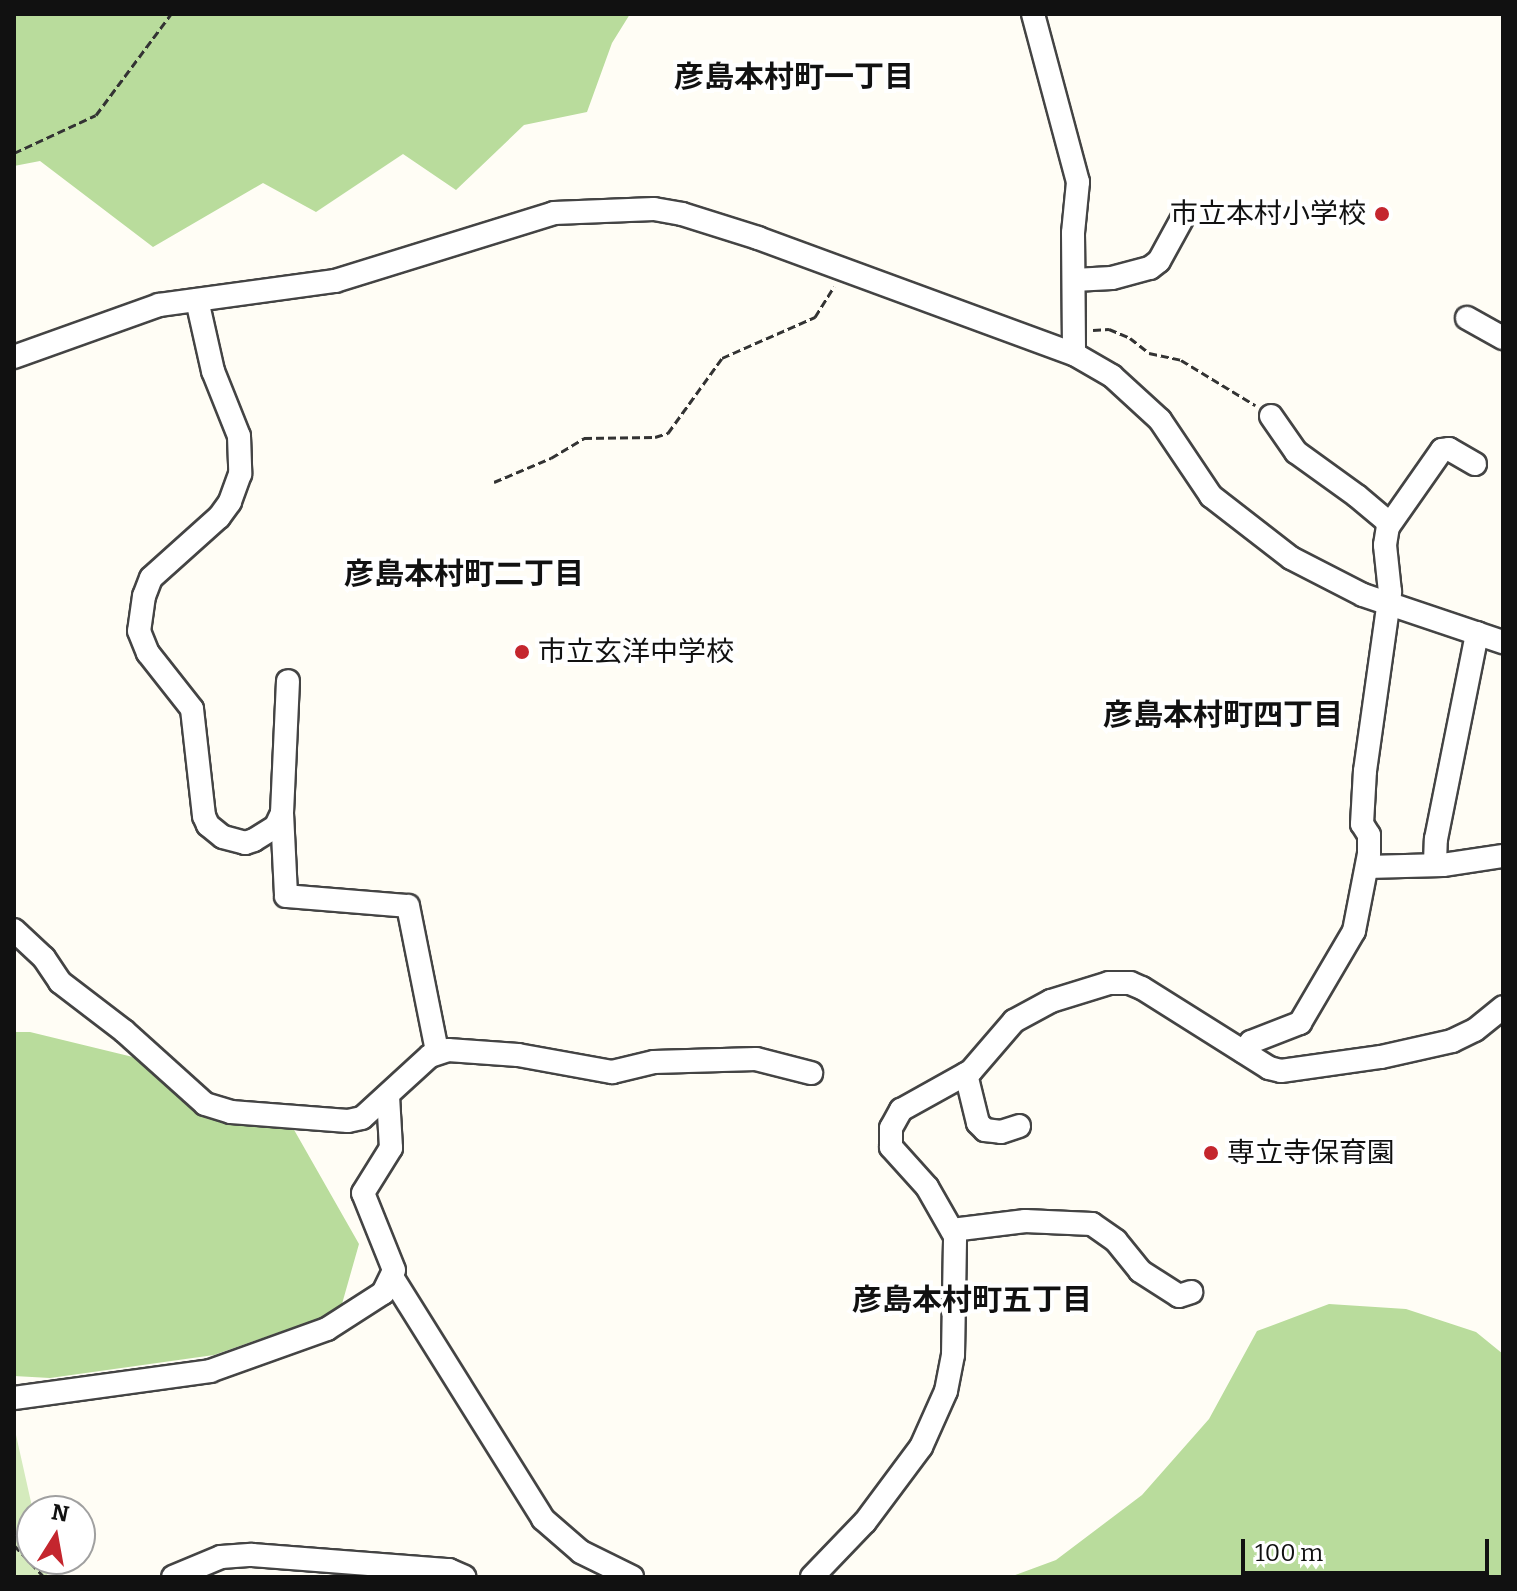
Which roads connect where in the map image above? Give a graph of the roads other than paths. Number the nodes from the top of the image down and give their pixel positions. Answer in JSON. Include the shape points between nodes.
{"nodes":[{"id":1,"x":1033,"y":14,"type":"edge"},
{"id":2,"x":1182,"y":219,"type":"dead end"},
{"id":3,"x":1074,"y":280,"type":"junction"},
{"id":4,"x":197,"y":300,"type":"junction"},
{"id":5,"x":1467,"y":318,"type":"dead end"},
{"id":6,"x":1503,"y":338,"type":"edge"},
{"id":7,"x":1074,"y":354,"type":"junction"},
{"id":8,"x":14,"y":357,"type":"edge"},
{"id":9,"x":1271,"y":416,"type":"road end"},
{"id":10,"x":1475,"y":464,"type":"dead end"},
{"id":11,"x":1388,"y":527,"type":"junction"},
{"id":12,"x":1388,"y":604,"type":"junction"},
{"id":13,"x":1477,"y":633,"type":"junction"},
{"id":14,"x":1503,"y":642,"type":"edge"},
{"id":15,"x":288,"y":681,"type":"dead end"},
{"id":16,"x":282,"y":813,"type":"junction"},
{"id":17,"x":1503,"y":856,"type":"edge"},
{"id":18,"x":1435,"y":863,"type":"junction"},
{"id":19,"x":1367,"y":867,"type":"junction"},
{"id":20,"x":14,"y":930,"type":"edge"},
{"id":21,"x":1503,"y":1007,"type":"edge"},
{"id":22,"x":437,"y":1051,"type":"junction"},
{"id":23,"x":1244,"y":1052,"type":"junction"},
{"id":24,"x":811,"y":1073,"type":"dead end"},
{"id":25,"x":966,"y":1074,"type":"junction"},
{"id":26,"x":388,"y":1096,"type":"junction"},
{"id":27,"x":1019,"y":1126,"type":"dead end"},
{"id":28,"x":952,"y":1230,"type":"junction"},
{"id":29,"x":392,"y":1277,"type":"junction"},
{"id":30,"x":1191,"y":1292,"type":"dead end"},
{"id":31,"x":14,"y":1398,"type":"edge"},
{"id":32,"x":596,"y":1568,"type":"edge"},
{"id":33,"x":173,"y":1577,"type":"edge"},
{"id":34,"x":465,"y":1577,"type":"edge"},
{"id":35,"x":632,"y":1577,"type":"edge"},
{"id":36,"x":812,"y":1577,"type":"edge"}],
"edges":[{"from":1,"to":3,"type":"street","via":[[1078,182]]},
{"from":2,"to":3,"type":"street","via":[[1150,268]]},
{"from":3,"to":7,"type":"street"},
{"from":4,"to":7,"type":"street","via":[[335,281],[569,211],[654,209],[841,268]]},
{"from":4,"to":8,"type":"street","via":[[129,314]]},
{"from":4,"to":16,"type":"street","via":[[213,371],[239,436],[240,474],[219,517],[151,578],[139,631],[148,653],[192,709],[201,804],[208,825],[223,837],[245,843],[276,826]]},
{"from":5,"to":6,"type":"street"},
{"from":7,"to":12,"type":"street","via":[[1112,376],[1160,420],[1211,496],[1291,558],[1340,586]]},
{"from":9,"to":11,"type":"street","via":[[1296,452],[1357,496]]},
{"from":10,"to":11,"type":"street","via":[[1442,450]]},
{"from":11,"to":12,"type":"street"},
{"from":12,"to":13,"type":"street"},
{"from":12,"to":19,"type":"street","via":[[1365,771],[1362,824],[1369,835]]},
{"from":13,"to":14,"type":"street"},
{"from":13,"to":18,"type":"street"},
{"from":15,"to":16,"type":"street"},
{"from":16,"to":22,"type":"street","via":[[286,896],[408,906]]},
{"from":17,"to":18,"type":"street"},
{"from":18,"to":19,"type":"street"},
{"from":19,"to":23,"type":"street","via":[[1354,931],[1300,1023],[1251,1042]]},
{"from":20,"to":26,"type":"street","via":[[60,982],[214,1109],[348,1121],[362,1118]]},
{"from":21,"to":23,"type":"street","via":[[1464,1036],[1381,1057],[1281,1071]]},
{"from":22,"to":24,"type":"street","via":[[518,1055],[612,1072],[654,1062],[756,1059]]},
{"from":22,"to":26,"type":"street"},
{"from":23,"to":25,"type":"street","via":[[1142,988],[1120,982],[1051,1001],[1014,1021]]},
{"from":25,"to":27,"type":"street","via":[[978,1123],[985,1130]]},
{"from":25,"to":28,"type":"street","via":[[901,1110],[889,1138]]},
{"from":26,"to":29,"type":"street","via":[[391,1148],[363,1193],[391,1259]]},
{"from":28,"to":30,"type":"street","via":[[1025,1221],[1092,1224],[1107,1233],[1140,1271],[1179,1296]]},
{"from":28,"to":36,"type":"street","via":[[956,1333],[942,1402],[921,1447],[894,1485]]},
{"from":29,"to":31,"type":"street","via":[[368,1304],[307,1338],[210,1371]]},
{"from":29,"to":32,"type":"street","via":[[532,1503]]},
{"from":32,"to":35,"type":"street"},
{"from":33,"to":34,"type":"street","via":[[221,1557],[252,1555],[449,1570]]}]}
